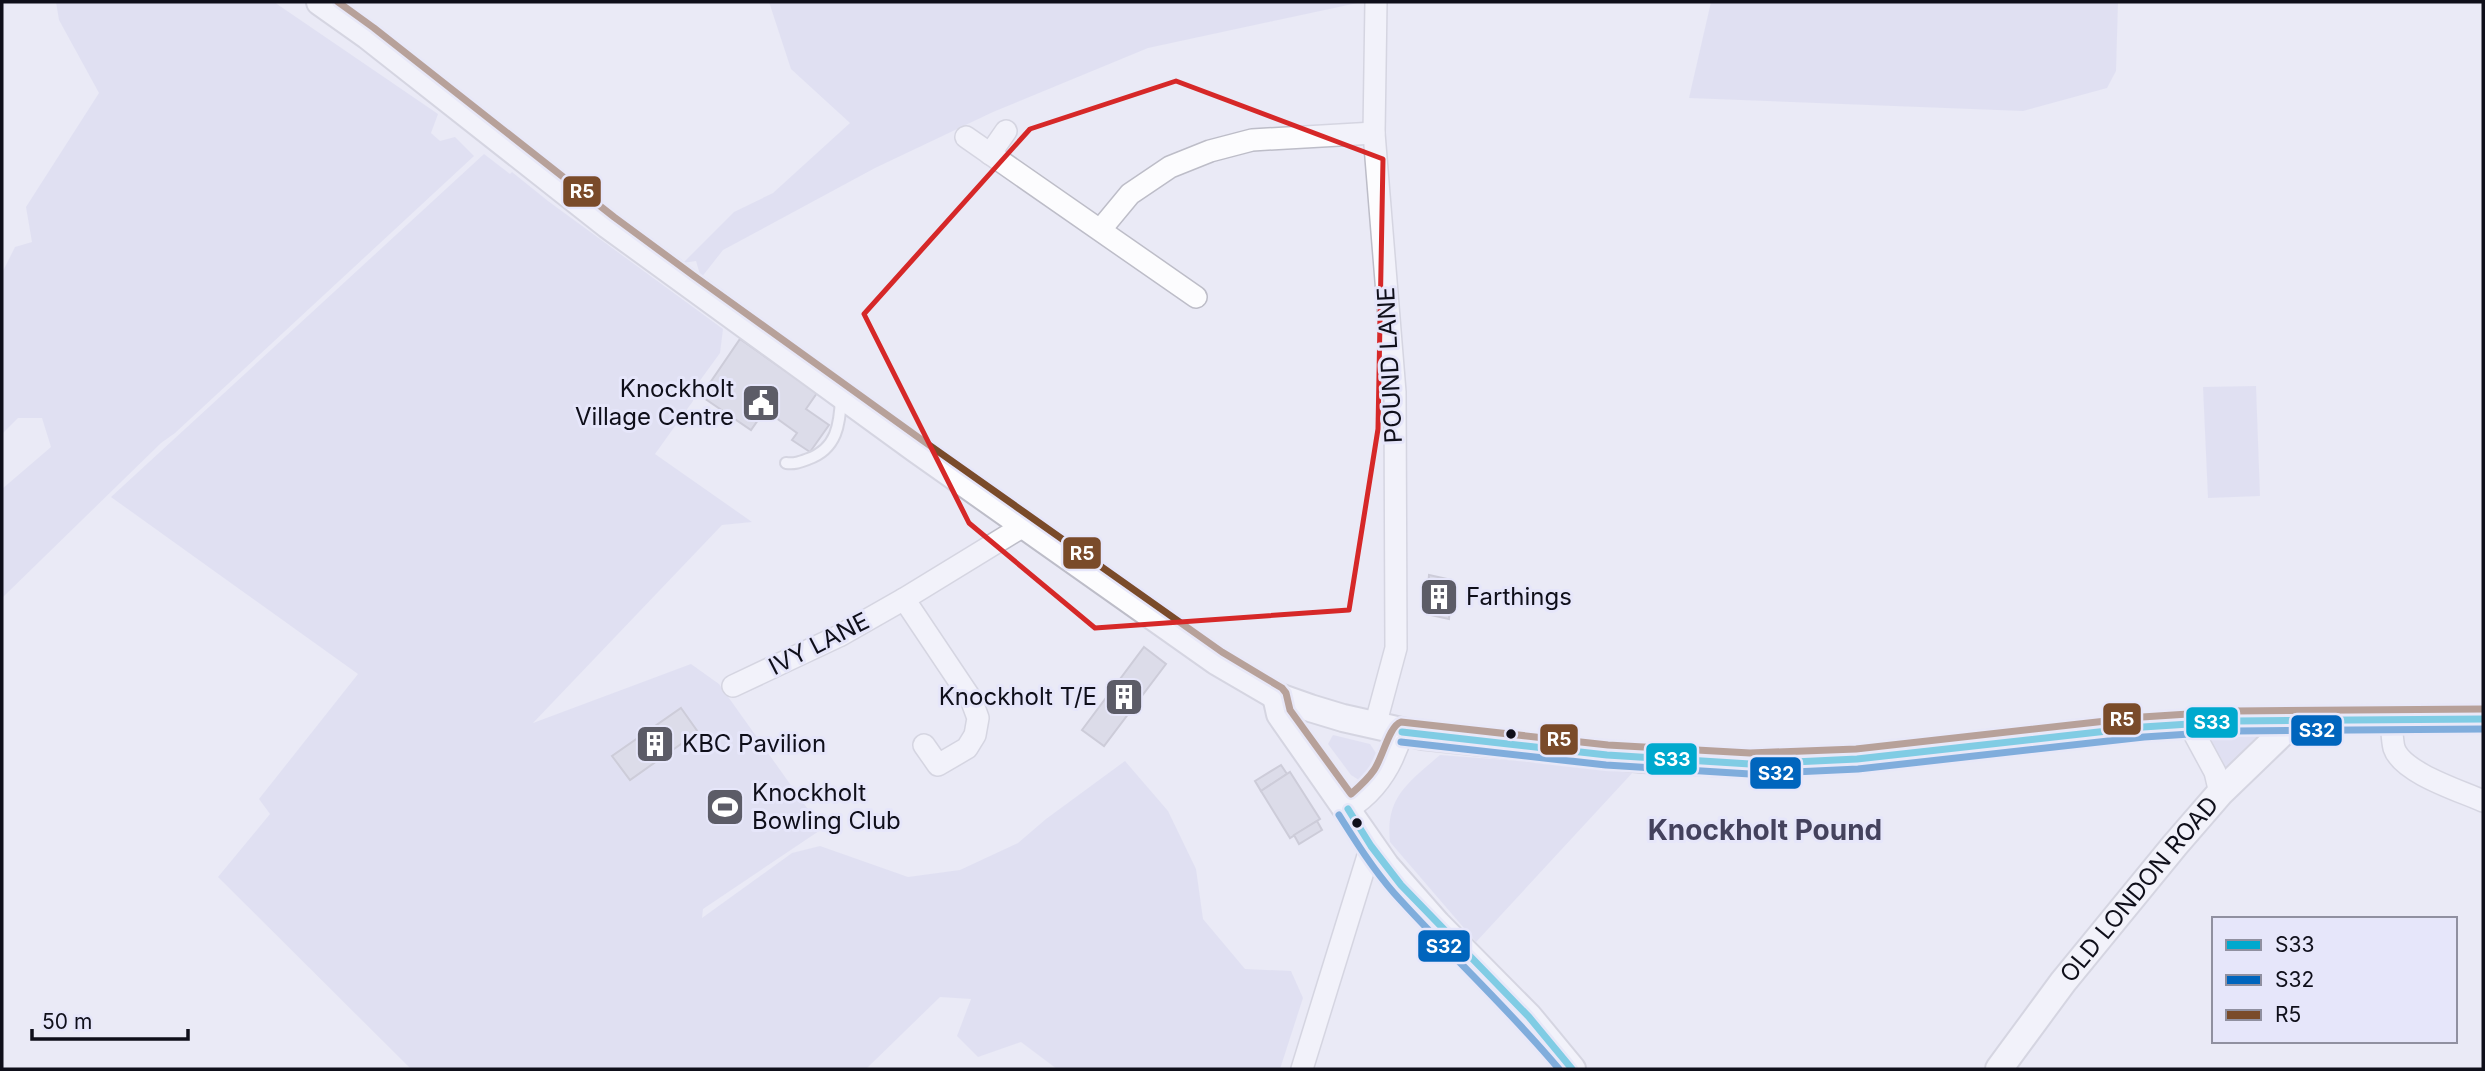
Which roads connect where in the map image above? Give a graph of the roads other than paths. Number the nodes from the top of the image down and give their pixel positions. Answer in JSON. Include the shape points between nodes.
{"nodes":[{"id":1,"x":320,"y":2,"type":"edge"},
{"id":2,"x":1376,"y":2,"type":"edge"},
{"id":3,"x":1006,"y":131,"type":"dead end"},
{"id":4,"x":1374,"y":133,"type":"junction"},
{"id":5,"x":966,"y":137,"type":"dead end"},
{"id":6,"x":990,"y":154,"type":"junction"},
{"id":7,"x":1101,"y":229,"type":"junction"},
{"id":8,"x":1183,"y":294,"type":"dead end"},
{"id":9,"x":842,"y":395,"type":"junction"},
{"id":10,"x":786,"y":463,"type":"dead end"},
{"id":11,"x":1025,"y":525,"type":"junction"},
{"id":12,"x":904,"y":599,"type":"junction"},
{"id":13,"x":733,"y":686,"type":"dead end"},
{"id":14,"x":1276,"y":696,"type":"junction"},
{"id":15,"x":2483,"y":719,"type":"edge"},
{"id":16,"x":2289,"y":720,"type":"junction"},
{"id":17,"x":2391,"y":721,"type":"junction"},
{"id":18,"x":2189,"y":724,"type":"junction"},
{"id":19,"x":1375,"y":726,"type":"junction"},
{"id":20,"x":1402,"y":732,"type":"junction"},
{"id":21,"x":924,"y":745,"type":"dead end"},
{"id":22,"x":2220,"y":793,"type":"junction"},
{"id":23,"x":2483,"y":801,"type":"edge"},
{"id":24,"x":1348,"y":809,"type":"junction"},
{"id":25,"x":1371,"y":846,"type":"junction"},
{"id":26,"x":1302,"y":1069,"type":"edge"},
{"id":27,"x":1572,"y":1069,"type":"edge"},
{"id":28,"x":1999,"y":1069,"type":"edge"}],
"edges":[{"from":1,"to":9,"type":"street","via":[[608,225]]},
{"from":2,"to":4,"type":"street","name":"POUND LANE"},
{"from":3,"to":6,"type":"street"},
{"from":4,"to":7,"type":"street","via":[[1252,140],[1210,150],[1170,167],[1129,194]]},
{"from":4,"to":19,"type":"street","name":"POUND LANE","via":[[1395,392],[1396,607],[1396,648]]},
{"from":5,"to":6,"type":"street"},
{"from":6,"to":7,"type":"street"},
{"from":7,"to":8,"type":"street"},
{"from":9,"to":10,"type":"lane","via":[[836,437],[815,457]]},
{"from":9,"to":11,"type":"street"},
{"from":11,"to":12,"type":"street","name":"IVY LANE"},
{"from":11,"to":14,"type":"street","via":[[1216,661]]},
{"from":12,"to":13,"type":"street","name":"IVY LANE","via":[[839,636]]},
{"from":12,"to":21,"type":"street","via":[[971,699],[978,718],[967,747],[937,765]]},
{"from":14,"to":19,"type":"street"},
{"from":14,"to":24,"type":"street","via":[[1280,714]]},
{"from":15,"to":17,"type":"street"},
{"from":16,"to":17,"type":"street"},
{"from":16,"to":18,"type":"street"},
{"from":16,"to":22,"type":"street","name":"OLD LONDON ROAD","via":[[2280,735]]},
{"from":17,"to":23,"type":"street","via":[[2394,748],[2401,760]]},
{"from":18,"to":20,"type":"street","via":[[1892,756],[1750,764],[1631,758]]},
{"from":18,"to":22,"type":"street","via":[[2215,772]]},
{"from":19,"to":20,"type":"street"},
{"from":20,"to":24,"type":"street","via":[[1385,773]]},
{"from":22,"to":28,"type":"street","name":"OLD LONDON ROAD","via":[[2063,982]]},
{"from":24,"to":25,"type":"street"},
{"from":25,"to":26,"type":"street"},
{"from":25,"to":27,"type":"street","via":[[1420,906],[1529,1017]]}]}
